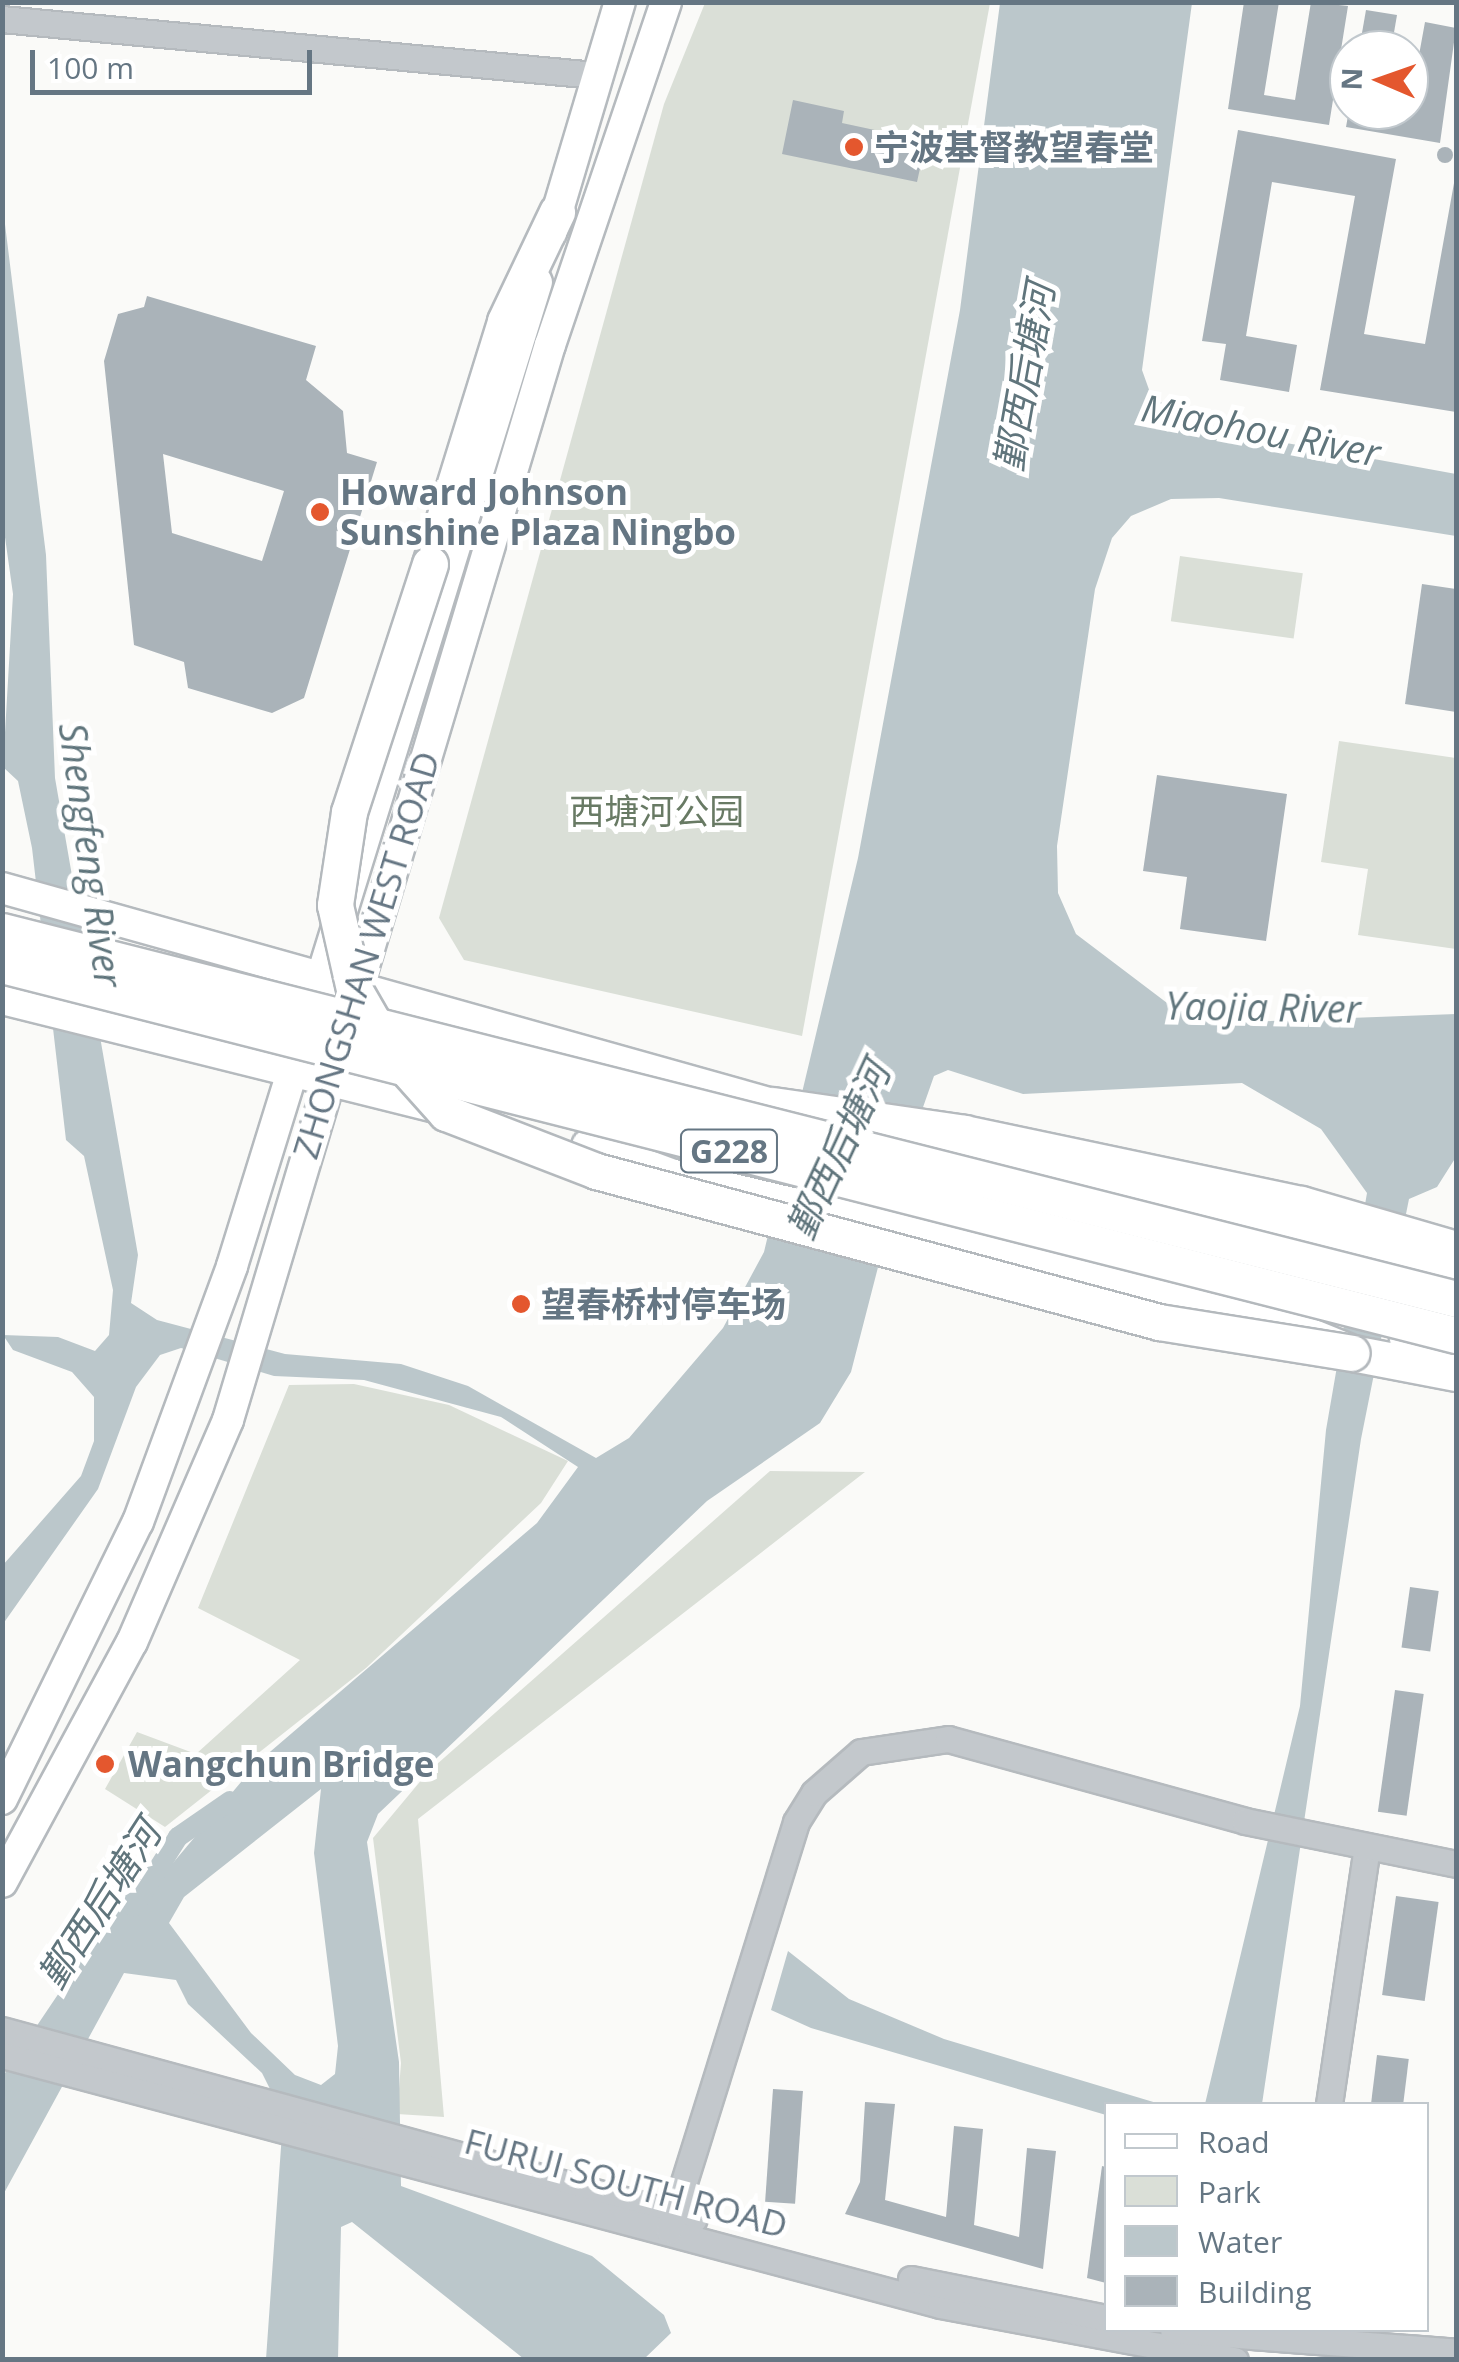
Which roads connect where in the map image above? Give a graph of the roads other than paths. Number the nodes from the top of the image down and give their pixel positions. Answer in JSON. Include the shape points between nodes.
{"nodes":[{"id":1,"x":620,"y":2,"type":"edge"},
{"id":2,"x":666,"y":2,"type":"edge"},
{"id":3,"x":5,"y":19,"type":"edge"},
{"id":4,"x":594,"y":75,"type":"junction"},
{"id":5,"x":557,"y":212,"type":"junction"},
{"id":6,"x":14,"y":891,"type":"edge"},
{"id":7,"x":2,"y":930,"type":"edge"},
{"id":8,"x":2,"y":965,"type":"edge"},
{"id":9,"x":318,"y":971,"type":"junction"},
{"id":10,"x":363,"y":985,"type":"junction"},
{"id":11,"x":2,"y":999,"type":"edge"},
{"id":12,"x":286,"y":1070,"type":"junction"},
{"id":13,"x":325,"y":1080,"type":"junction"},
{"id":14,"x":768,"y":1104,"type":"junction"},
{"id":15,"x":589,"y":1146,"type":"junction"},
{"id":16,"x":1456,"y":1249,"type":"edge"},
{"id":17,"x":1456,"y":1273,"type":"edge"},
{"id":18,"x":1456,"y":1299,"type":"edge"},
{"id":19,"x":1456,"y":1334,"type":"edge"},
{"id":20,"x":1352,"y":1352,"type":"junction"},
{"id":21,"x":1456,"y":1354,"type":"edge"},
{"id":22,"x":1456,"y":1373,"type":"edge"},
{"id":23,"x":2,"y":1799,"type":"edge"},
{"id":24,"x":1367,"y":1847,"type":"junction"},
{"id":25,"x":1456,"y":1864,"type":"edge"},
{"id":26,"x":2,"y":1882,"type":"edge"},
{"id":27,"x":2,"y":2030,"type":"edge"},
{"id":28,"x":2,"y":2055,"type":"edge"},
{"id":29,"x":109,"y":2071,"type":"junction"},
{"id":30,"x":1329,"y":2102,"type":"edge"},
{"id":31,"x":406,"y":2149,"type":"junction"},
{"id":32,"x":672,"y":2222,"type":"junction"},
{"id":33,"x":1104,"y":2318,"type":"edge"},
{"id":34,"x":1178,"y":2332,"type":"edge"},
{"id":35,"x":1295,"y":2336,"type":"edge"},
{"id":36,"x":1231,"y":2352,"type":"edge"},
{"id":37,"x":1456,"y":2352,"type":"edge"}],
"edges":[{"from":1,"to":4,"type":"main road","name":"ZHONGSHAN WEST ROAD"},
{"from":2,"to":10,"type":"main road","name":"ZHONGSHAN WEST ROAD","via":[[550,346]]},
{"from":3,"to":4,"type":"street"},
{"from":4,"to":5,"type":"main road","name":"ZHONGSHAN WEST ROAD"},
{"from":5,"to":9,"type":"main road","name":"ZHONGSHAN WEST ROAD","via":[[373,831]]},
{"from":5,"to":20,"type":"highway","bridge":true,"via":[[505,321],[349,812],[336,904],[354,989],[388,1048],[446,1113],[596,1171],[1159,1322]]},
{"from":6,"to":9,"type":"main road"},
{"from":7,"to":18,"type":"highway","number":"G228","bridge":true},
{"from":8,"to":19,"type":"highway","number":"G228","bridge":true},
{"from":9,"to":10,"type":"main road"},
{"from":9,"to":12,"type":"main road","name":"ZHONGSHAN WEST ROAD"},
{"from":10,"to":13,"type":"main road","name":"ZHONGSHAN WEST ROAD"},
{"from":10,"to":14,"type":"main road"},
{"from":11,"to":12,"type":"main road"},
{"from":12,"to":13,"type":"main road"},
{"from":12,"to":23,"type":"main road","name":"ZHONGSHAN WEST ROAD","via":[[232,1266],[138,1522]]},
{"from":13,"to":15,"type":"main road"},
{"from":13,"to":26,"type":"main road","name":"ZHONGSHAN WEST ROAD","via":[[228,1420],[132,1642]]},
{"from":14,"to":16,"type":"highway","via":[[983,1136],[1301,1204]]},
{"from":14,"to":17,"type":"main road"},
{"from":15,"to":20,"type":"highway","bridge":true,"via":[[673,1177],[1261,1316]]},
{"from":15,"to":21,"type":"main road","via":[[1316,1313]]},
{"from":20,"to":22,"type":"highway"},
{"from":24,"to":25,"type":"street"},
{"from":24,"to":30,"type":"street"},
{"from":24,"to":32,"type":"street","via":[[948,1739],[861,1752],[814,1793],[796,1822]]},
{"from":27,"to":29,"type":"street","name":"FURUI SOUTH ROAD"},
{"from":28,"to":29,"type":"street","name":"FURUI SOUTH ROAD"},
{"from":29,"to":31,"type":"street","name":"FURUI SOUTH ROAD","via":[[245,2118]]},
{"from":29,"to":31,"type":"street","name":"FURUI SOUTH ROAD","via":[[239,2092]]},
{"from":31,"to":32,"type":"street","name":"FURUI SOUTH ROAD"},
{"from":32,"to":33,"type":"street","name":"FURUI SOUTH ROAD","via":[[945,2288]]},
{"from":32,"to":36,"type":"street","name":"FURUI SOUTH ROAD","via":[[940,2305],[1148,2348]]},
{"from":34,"to":36,"type":"street","name":"FURUI SOUTH ROAD"},
{"from":35,"to":36,"type":"street","name":"FURUI SOUTH ROAD"},
{"from":35,"to":37,"type":"street","name":"FURUI SOUTH ROAD"}]}
